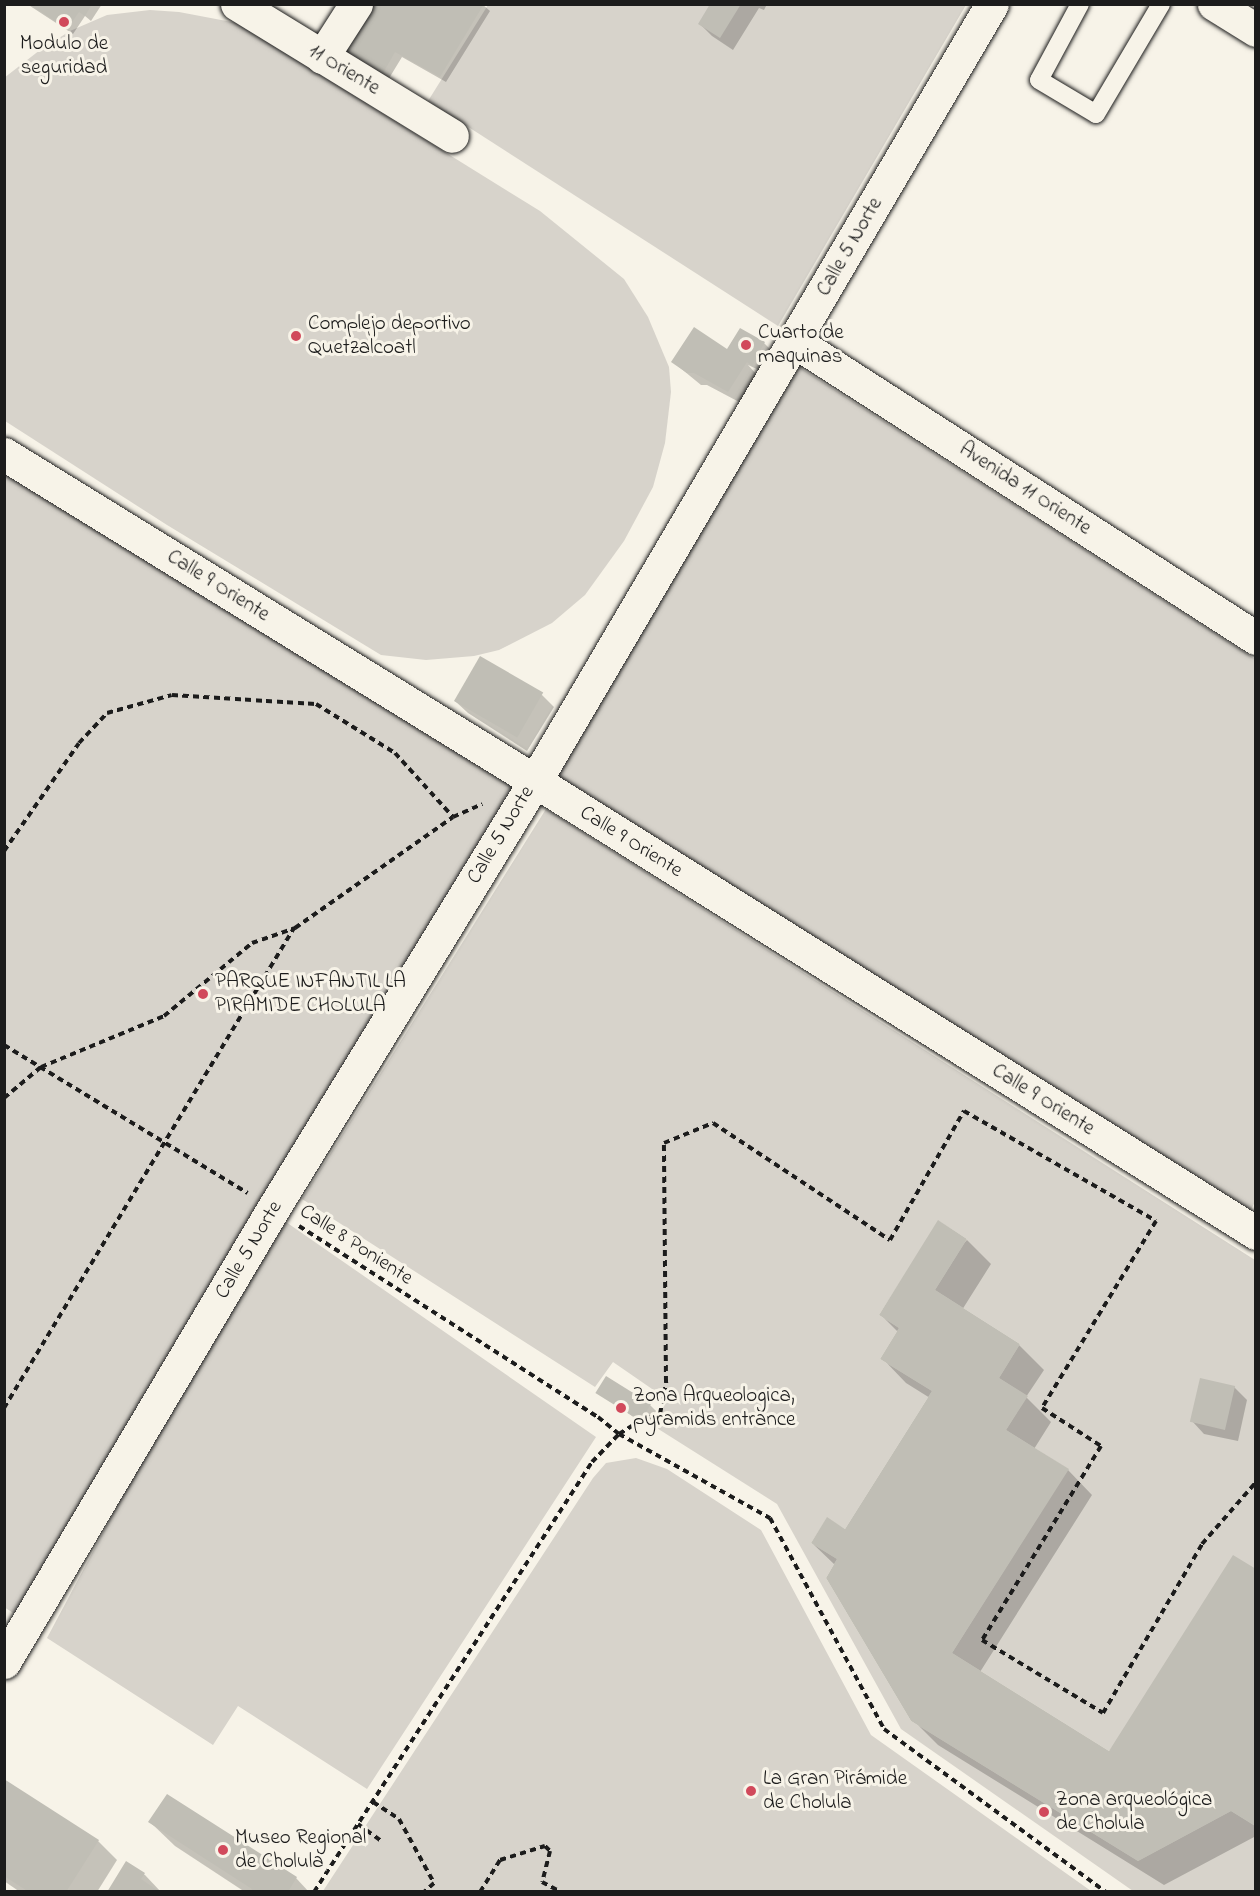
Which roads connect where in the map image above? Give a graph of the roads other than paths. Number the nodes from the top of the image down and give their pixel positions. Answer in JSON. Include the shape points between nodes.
{"nodes":[{"id":1,"x":237,"y":4,"type":"edge"},
{"id":2,"x":356,"y":4,"type":"edge"},
{"id":3,"x":992,"y":4,"type":"edge"},
{"id":4,"x":1080,"y":4,"type":"edge"},
{"id":5,"x":1161,"y":4,"type":"edge"},
{"id":6,"x":1214,"y":4,"type":"edge"},
{"id":7,"x":1256,"y":30,"type":"edge"},
{"id":8,"x":322,"y":57,"type":"junction"},
{"id":9,"x":452,"y":136,"type":"dead end"},
{"id":10,"x":794,"y":341,"type":"junction"},
{"id":11,"x":4,"y":454,"type":"edge"},
{"id":12,"x":1256,"y":638,"type":"edge"},
{"id":13,"x":535,"y":781,"type":"junction"},
{"id":14,"x":1256,"y":1233,"type":"edge"},
{"id":15,"x":16,"y":1621,"type":"edge"},
{"id":16,"x":4,"y":1662,"type":"edge"}],
"edges":[{"from":1,"to":8,"type":"street","name":"11 Oriente"},
{"from":2,"to":8,"type":"street"},
{"from":3,"to":10,"type":"street","name":"Calle 5 Norte"},
{"from":4,"to":5,"type":"lane","via":[[1039,80],[1096,114]]},
{"from":6,"to":7,"type":"street"},
{"from":8,"to":9,"type":"street","name":"11 Oriente"},
{"from":10,"to":12,"type":"street","name":"Avenida 11 Oriente"},
{"from":10,"to":13,"type":"street","name":"Calle 5 Norte"},
{"from":11,"to":13,"type":"street","name":"Calle 9 Oriente"},
{"from":13,"to":14,"type":"street","name":"Calle 9 Oriente"},
{"from":13,"to":15,"type":"street","name":"Calle 5 Norte"},
{"from":15,"to":16,"type":"street","name":"Calle 5 Norte"}]}
